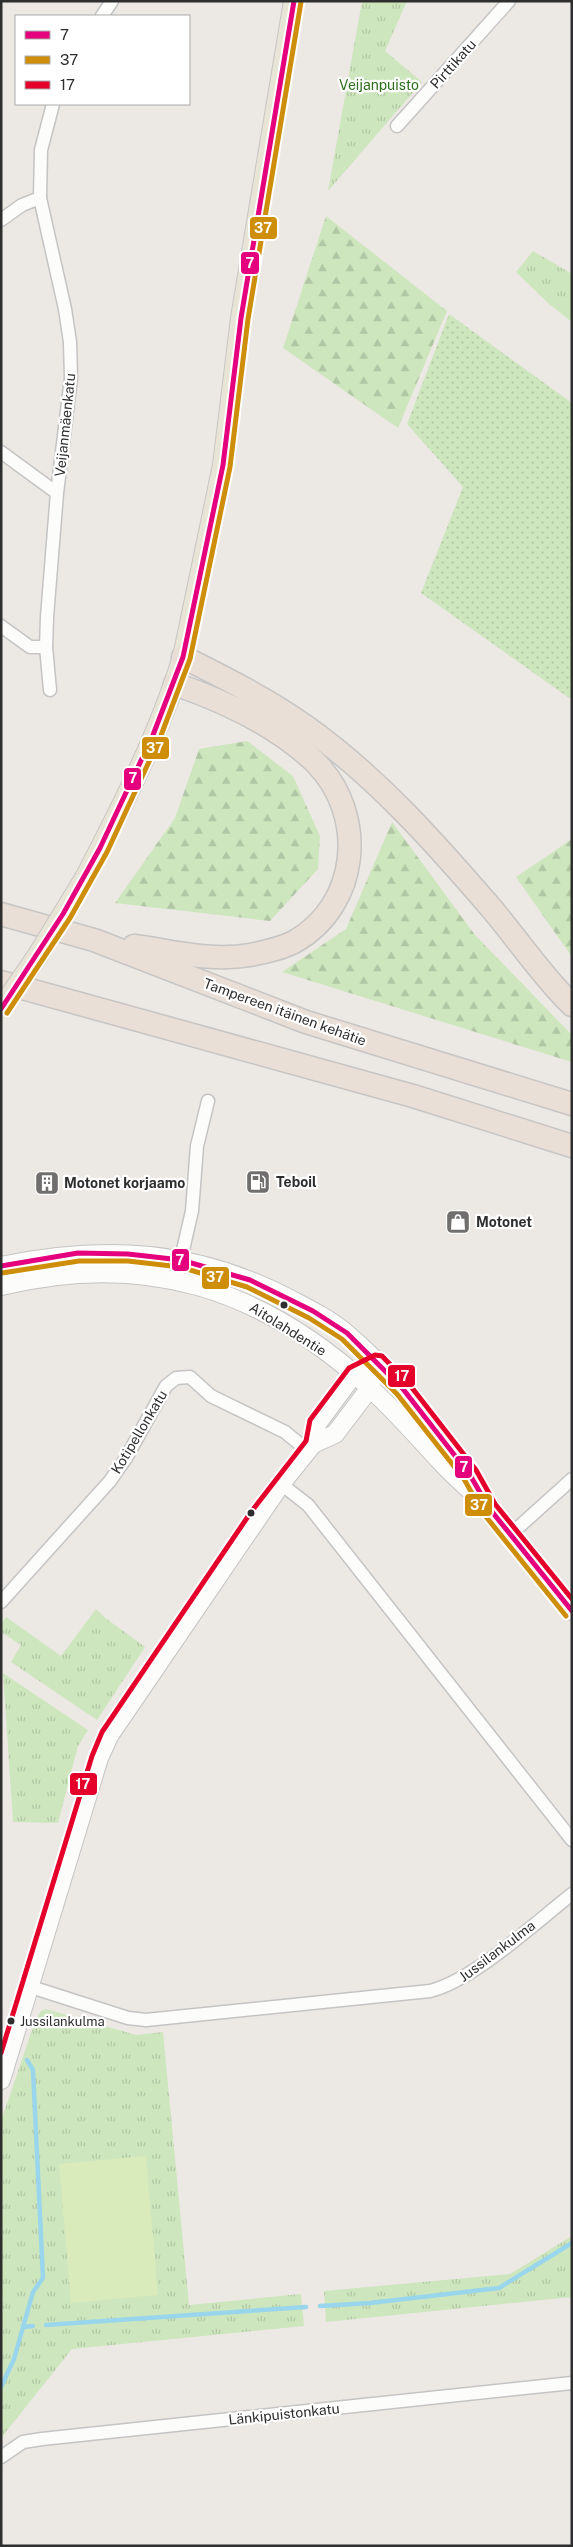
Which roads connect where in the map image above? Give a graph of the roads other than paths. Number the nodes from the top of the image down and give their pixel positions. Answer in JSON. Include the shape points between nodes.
{"nodes":[{"id":1,"x":112,"y":1,"type":"edge"},
{"id":2,"x":294,"y":1,"type":"edge"},
{"id":3,"x":509,"y":1,"type":"edge"},
{"id":4,"x":103,"y":15,"type":"edge"},
{"id":5,"x":54,"y":105,"type":"edge"},
{"id":6,"x":397,"y":126,"type":"dead end"},
{"id":7,"x":40,"y":198,"type":"junction"},
{"id":8,"x":1,"y":220,"type":"edge"},
{"id":9,"x":1,"y":452,"type":"edge"},
{"id":10,"x":57,"y":493,"type":"junction"},
{"id":11,"x":1,"y":626,"type":"edge"},
{"id":12,"x":46,"y":647,"type":"junction"},
{"id":13,"x":183,"y":657,"type":"junction"},
{"id":14,"x":175,"y":684,"type":"junction"},
{"id":15,"x":50,"y":690,"type":"dead end"},
{"id":16,"x":1,"y":914,"type":"edge"},
{"id":17,"x":94,"y":940,"type":"junction"},
{"id":18,"x":8,"y":985,"type":"edge"},
{"id":19,"x":572,"y":1005,"type":"edge"},
{"id":20,"x":1,"y":1009,"type":"edge"},
{"id":21,"x":208,"y":1101,"type":"dead end"},
{"id":22,"x":572,"y":1104,"type":"edge"},
{"id":23,"x":572,"y":1146,"type":"edge"},
{"id":24,"x":181,"y":1260,"type":"junction"},
{"id":25,"x":1,"y":1266,"type":"edge"},
{"id":26,"x":176,"y":1280,"type":"junction"},
{"id":27,"x":1,"y":1286,"type":"edge"},
{"id":28,"x":377,"y":1362,"type":"junction"},
{"id":29,"x":354,"y":1374,"type":"junction"},
{"id":30,"x":370,"y":1388,"type":"junction"},
{"id":31,"x":310,"y":1447,"type":"junction"},
{"id":32,"x":572,"y":1479,"type":"edge"},
{"id":33,"x":281,"y":1484,"type":"junction"},
{"id":34,"x":489,"y":1508,"type":"junction"},
{"id":35,"x":511,"y":1534,"type":"junction"},
{"id":36,"x":1,"y":1602,"type":"edge"},
{"id":37,"x":572,"y":1611,"type":"edge"},
{"id":38,"x":572,"y":1840,"type":"edge"},
{"id":39,"x":572,"y":1894,"type":"edge"},
{"id":40,"x":30,"y":1987,"type":"junction"},
{"id":41,"x":1,"y":2080,"type":"edge"},
{"id":42,"x":572,"y":2383,"type":"edge"},
{"id":43,"x":1,"y":2457,"type":"edge"}],
"edges":[{"from":1,"to":4,"type":"street"},
{"from":2,"to":13,"type":"main road","via":[[242,308],[222,465]]},
{"from":3,"to":6,"type":"street","name":"Pirttikatu"},
{"from":5,"to":7,"type":"street","name":"Veijanmäenkatu","via":[[42,150]]},
{"from":7,"to":8,"type":"street","via":[[22,205]]},
{"from":7,"to":10,"type":"street","name":"Veijanmäenkatu","via":[[70,342],[71,378]]},
{"from":9,"to":10,"type":"street"},
{"from":10,"to":12,"type":"street","name":"Veijanmäenkatu"},
{"from":11,"to":12,"type":"street","via":[[30,647]]},
{"from":12,"to":15,"type":"street","name":"Veijanmäenkatu"},
{"from":13,"to":14,"type":"main road"},
{"from":13,"to":19,"type":"highway","via":[[255,694],[342,754],[461,874]]},
{"from":14,"to":17,"type":"highway","via":[[259,722],[316,763],[335,788],[344,808],[351,854],[347,873],[339,894],[313,927],[275,950],[210,957]]},
{"from":14,"to":20,"type":"main road","bridge":true,"via":[[85,878]]},
{"from":16,"to":17,"type":"highway","name":"Tampereen itäinen kehätie"},
{"from":17,"to":22,"type":"highway","name":"Tampereen itäinen kehätie","via":[[306,1022]]},
{"from":18,"to":23,"type":"highway","via":[[413,1096]]},
{"from":21,"to":24,"type":"street","via":[[197,1146],[192,1211]]},
{"from":24,"to":25,"type":"main road","name":"Aitolahdentie","via":[[118,1253],[78,1253]]},
{"from":24,"to":26,"type":"street"},
{"from":24,"to":28,"type":"main road","name":"Aitolahdentie","via":[[226,1272],[278,1292],[347,1333]]},
{"from":26,"to":27,"type":"main road","name":"Aitolahdentie","via":[[109,1272],[37,1277]]},
{"from":26,"to":29,"type":"main road","name":"Aitolahdentie","via":[[203,1286],[254,1306],[300,1333]]},
{"from":28,"to":29,"type":"main road"},
{"from":28,"to":30,"type":"main road"},
{"from":28,"to":34,"type":"main road","name":"Aitolahdentie","via":[[403,1389],[470,1475]]},
{"from":29,"to":30,"type":"main road","name":"Aitolahdentie"},
{"from":29,"to":31,"type":"main road","via":[[317,1424]]},
{"from":30,"to":31,"type":"main road","via":[[335,1434]]},
{"from":30,"to":34,"type":"main road","name":"Aitolahdentie","via":[[459,1482]]},
{"from":31,"to":33,"type":"main road"},
{"from":31,"to":36,"type":"street","name":"Kotipellonkatu","via":[[211,1396],[190,1378],[176,1378],[166,1386],[110,1481]]},
{"from":32,"to":35,"type":"street"},
{"from":33,"to":38,"type":"street","via":[[308,1505]]},
{"from":33,"to":40,"type":"main road","via":[[109,1736],[99,1758]]},
{"from":34,"to":35,"type":"main road","name":"Aitolahdentie"},
{"from":35,"to":37,"type":"main road","name":"Aitolahdentie"},
{"from":39,"to":40,"type":"street","name":"Jussilankulma","via":[[468,1974],[448,1986],[430,1991],[146,2020],[128,2018]]},
{"from":40,"to":41,"type":"main road"},
{"from":42,"to":43,"type":"street","name":"Länkipuistonkatu","via":[[42,2439],[23,2442]]}]}
